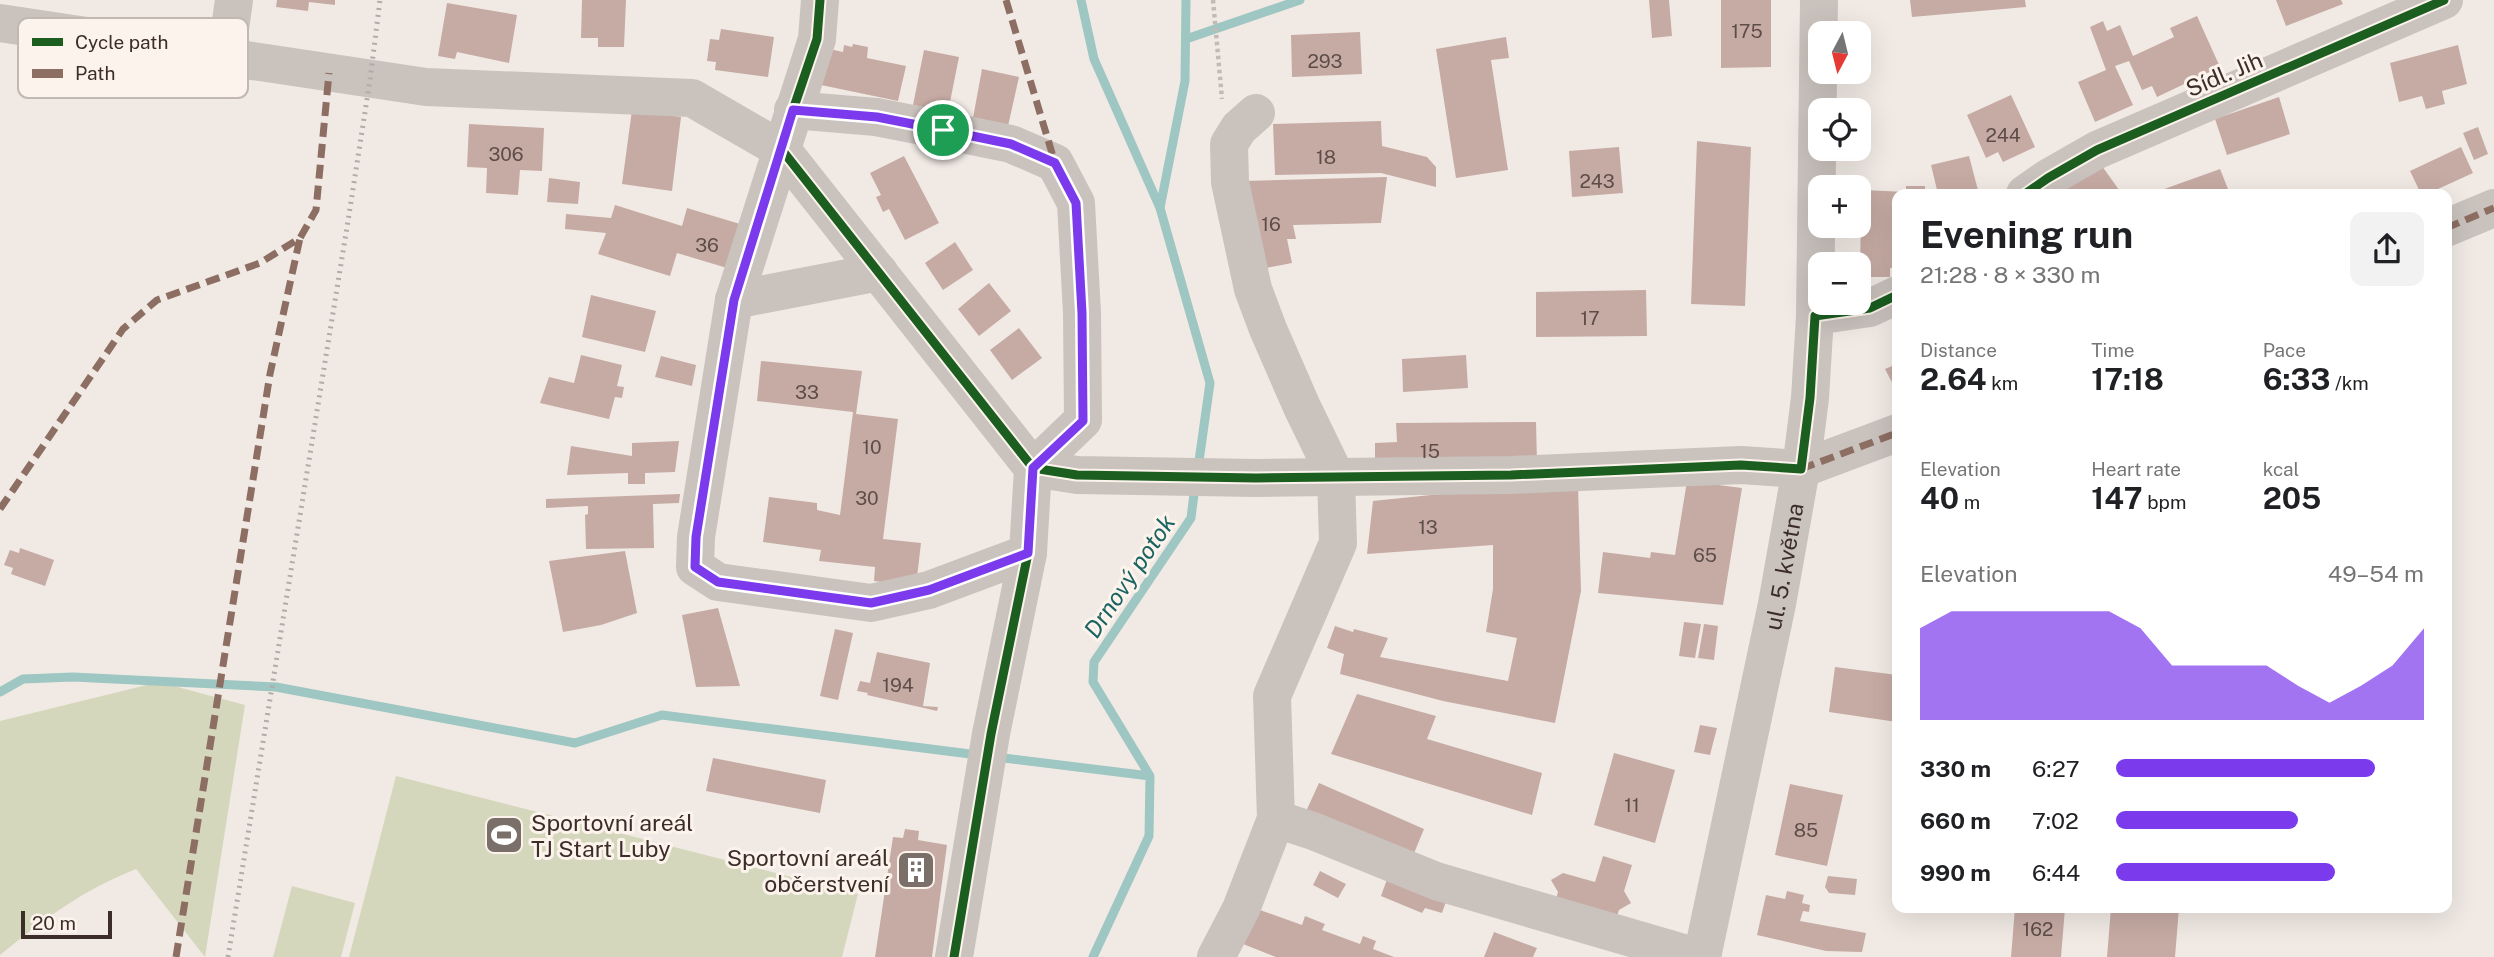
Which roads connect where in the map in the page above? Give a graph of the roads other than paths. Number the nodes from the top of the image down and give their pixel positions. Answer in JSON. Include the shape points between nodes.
{"nodes":[{"id":1,"x":234,"y":0,"type":"edge"},
{"id":2,"x":820,"y":0,"type":"edge"},
{"id":3,"x":1819,"y":0,"type":"edge"},
{"id":4,"x":2444,"y":0,"type":"edge"},
{"id":5,"x":231,"y":18,"type":"edge"},
{"id":6,"x":0,"y":23,"type":"edge"},
{"id":7,"x":18,"y":26,"type":"edge"},
{"id":8,"x":248,"y":60,"type":"edge"},
{"id":9,"x":793,"y":110,"type":"junction"},
{"id":10,"x":1245,"y":124,"type":"road end"},
{"id":11,"x":782,"y":150,"type":"junction"},
{"id":12,"x":2032,"y":189,"type":"edge"},
{"id":13,"x":2494,"y":208,"type":"edge"},
{"id":14,"x":2452,"y":226,"type":"edge"},
{"id":15,"x":879,"y":272,"type":"junction"},
{"id":16,"x":1892,"y":298,"type":"edge"},
{"id":17,"x":734,"y":300,"type":"junction"},
{"id":18,"x":1815,"y":316,"type":"junction"},
{"id":19,"x":1892,"y":435,"type":"edge"},
{"id":20,"x":1033,"y":468,"type":"junction"},
{"id":21,"x":1801,"y":469,"type":"junction"},
{"id":22,"x":1336,"y":477,"type":"junction"},
{"id":23,"x":1028,"y":553,"type":"junction"},
{"id":24,"x":1276,"y":819,"type":"junction"},
{"id":25,"x":954,"y":957,"type":"edge"},
{"id":26,"x":1216,"y":957,"type":"edge"},
{"id":27,"x":1699,"y":957,"type":"edge"}],
"edges":[{"from":1,"to":5,"type":"street"},
{"from":2,"to":9,"type":"street","via":[[817,38]]},
{"from":3,"to":18,"type":"street","name":"ul. 5. května"},
{"from":4,"to":12,"type":"street","name":"Sídl. Jih","via":[[2097,150]]},
{"from":6,"to":7,"type":"street"},
{"from":8,"to":11,"type":"street","via":[[426,87],[692,98]]},
{"from":9,"to":11,"type":"street"},
{"from":9,"to":20,"type":"street","via":[[877,117],[943,130],[1011,144],[1055,163],[1076,203],[1083,421]]},
{"from":10,"to":22,"type":"street","via":[[1229,144],[1230,182],[1253,289]]},
{"from":11,"to":15,"type":"street"},
{"from":11,"to":17,"type":"street"},
{"from":13,"to":14,"type":"street"},
{"from":15,"to":17,"type":"street"},
{"from":15,"to":20,"type":"street"},
{"from":16,"to":18,"type":"street","via":[[1857,312]]},
{"from":17,"to":23,"type":"street","via":[[695,567],[718,582],[871,603],[929,590]]},
{"from":18,"to":21,"type":"street","name":"ul. 5. května"},
{"from":19,"to":21,"type":"street"},
{"from":20,"to":22,"type":"street","via":[[1145,478]]},
{"from":20,"to":23,"type":"street"},
{"from":21,"to":22,"type":"street","via":[[1741,465]]},
{"from":21,"to":27,"type":"street","name":"ul. 5. května","via":[[1777,604]]},
{"from":22,"to":24,"type":"street","via":[[1338,543],[1272,696]]},
{"from":23,"to":25,"type":"street"},
{"from":24,"to":26,"type":"street","via":[[1241,909]]},
{"from":24,"to":27,"type":"street","via":[[1436,881]]}]}
